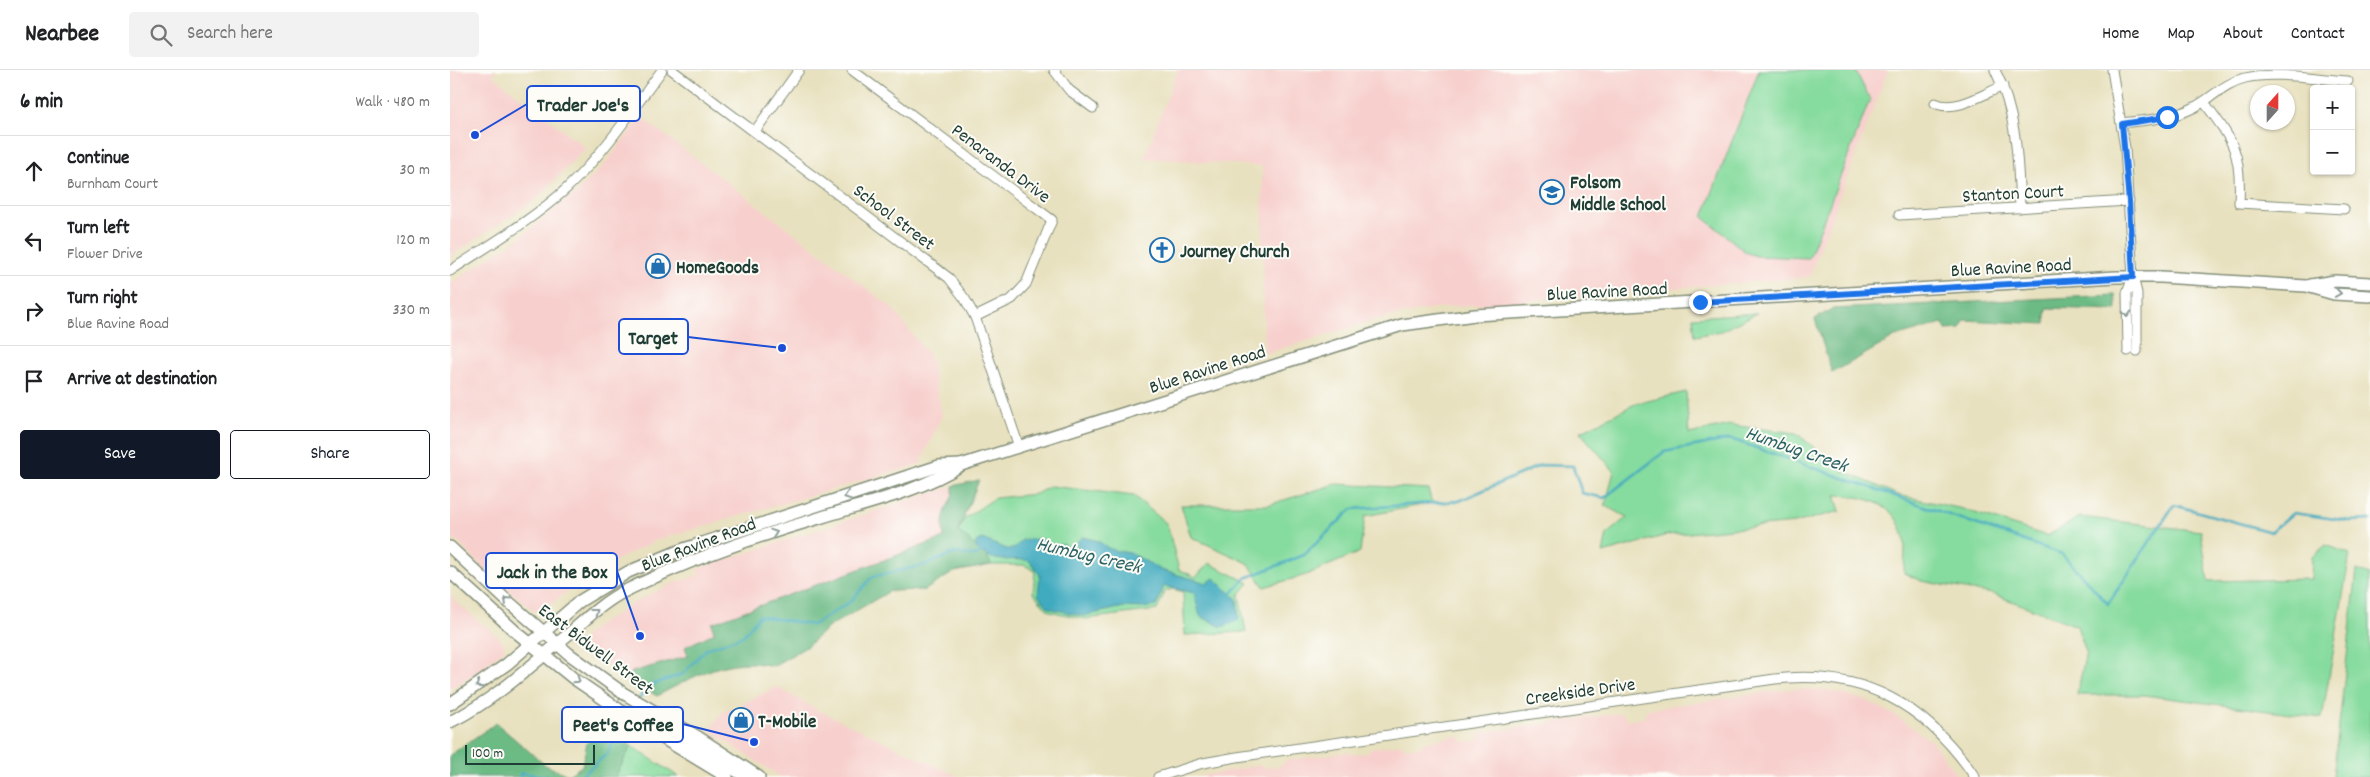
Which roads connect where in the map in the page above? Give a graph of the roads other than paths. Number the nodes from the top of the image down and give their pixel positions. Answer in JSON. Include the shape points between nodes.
{"nodes":[{"id":1,"x":662,"y":70,"type":"edge"},
{"id":2,"x":672,"y":70,"type":"edge"},
{"id":3,"x":799,"y":70,"type":"edge"},
{"id":4,"x":852,"y":70,"type":"edge"},
{"id":5,"x":1054,"y":70,"type":"edge"},
{"id":6,"x":1995,"y":70,"type":"edge"},
{"id":7,"x":2112,"y":70,"type":"edge"},
{"id":8,"x":2348,"y":81,"type":"dead end"},
{"id":9,"x":2003,"y":86,"type":"junction"},
{"id":10,"x":2204,"y":102,"type":"junction"},
{"id":11,"x":1935,"y":103,"type":"dead end"},
{"id":12,"x":1093,"y":108,"type":"dead end"},
{"id":13,"x":2122,"y":124,"type":"junction"},
{"id":14,"x":755,"y":131,"type":"junction"},
{"id":15,"x":2129,"y":202,"type":"junction"},
{"id":16,"x":2020,"y":208,"type":"junction"},
{"id":17,"x":2344,"y":209,"type":"dead end"},
{"id":18,"x":1899,"y":215,"type":"dead end"},
{"id":19,"x":450,"y":271,"type":"edge"},
{"id":20,"x":2133,"y":277,"type":"junction"},
{"id":21,"x":2370,"y":283,"type":"edge"},
{"id":22,"x":2306,"y":286,"type":"junction"},
{"id":23,"x":2370,"y":296,"type":"edge"},
{"id":24,"x":975,"y":317,"type":"junction"},
{"id":25,"x":2133,"y":351,"type":"dead end"},
{"id":26,"x":1019,"y":447,"type":"junction"},
{"id":27,"x":961,"y":465,"type":"junction"},
{"id":28,"x":916,"y":473,"type":"junction"},
{"id":29,"x":868,"y":504,"type":"junction"},
{"id":30,"x":716,"y":538,"type":"junction"},
{"id":31,"x":450,"y":547,"type":"edge"},
{"id":32,"x":450,"y":555,"type":"edge"},
{"id":33,"x":469,"y":566,"type":"junction"},
{"id":34,"x":680,"y":567,"type":"junction"},
{"id":35,"x":450,"y":572,"type":"edge"},
{"id":36,"x":544,"y":632,"type":"junction"},
{"id":37,"x":531,"y":644,"type":"junction"},
{"id":38,"x":557,"y":644,"type":"junction"},
{"id":39,"x":544,"y":655,"type":"junction"},
{"id":40,"x":450,"y":704,"type":"edge"},
{"id":41,"x":450,"y":722,"type":"edge"},
{"id":42,"x":642,"y":725,"type":"junction"},
{"id":43,"x":755,"y":774,"type":"edge"},
{"id":44,"x":727,"y":777,"type":"edge"},
{"id":45,"x":1158,"y":777,"type":"edge"},
{"id":46,"x":1976,"y":777,"type":"edge"}],
"edges":[{"from":1,"to":19,"type":"street","via":[[603,149],[565,189],[522,224]]},
{"from":2,"to":14,"type":"street","name":"School Street"},
{"from":3,"to":14,"type":"street"},
{"from":4,"to":24,"type":"street","name":"Penaranda Drive","via":[[1052,220],[1026,284],[1012,299]]},
{"from":5,"to":12,"type":"street","via":[[1064,85]]},
{"from":6,"to":9,"type":"street"},
{"from":7,"to":13,"type":"street"},
{"from":8,"to":10,"type":"street","via":[[2255,76],[2230,83]]},
{"from":9,"to":11,"type":"street","via":[[1952,107]]},
{"from":9,"to":16,"type":"street","via":[[2014,125]]},
{"from":10,"to":13,"type":"street","via":[[2175,115]]},
{"from":10,"to":17,"type":"street","via":[[2236,151],[2241,176],[2239,203]]},
{"from":13,"to":15,"type":"street"},
{"from":14,"to":24,"type":"street","name":"School Street","via":[[939,269],[958,288]]},
{"from":15,"to":16,"type":"street","name":"Stanton Court"},
{"from":15,"to":20,"type":"street"},
{"from":16,"to":18,"type":"street","name":"Stanton Court"},
{"from":20,"to":22,"type":"main road","name":"Blue Ravine Road"},
{"from":20,"to":25,"type":"street","via":[[2137,293]]},
{"from":20,"to":26,"type":"main road","name":"Blue Ravine Road","via":[[1436,319],[1374,332]]},
{"from":21,"to":22,"type":"main road","name":"Blue Ravine Road","via":[[2334,281]]},
{"from":22,"to":23,"type":"main road","name":"Blue Ravine Road","one_way":true,"via":[[2334,294]]},
{"from":24,"to":26,"type":"street","name":"School Street"},
{"from":26,"to":27,"type":"main road","name":"Blue Ravine Road"},
{"from":27,"to":28,"type":"main road","name":"Blue Ravine Road","via":[[939,466]]},
{"from":27,"to":29,"type":"main road","name":"Blue Ravine Road","via":[[919,487]]},
{"from":28,"to":29,"type":"main road","via":[[914,480],[878,493]]},
{"from":28,"to":30,"type":"main road","name":"Blue Ravine Road","one_way":true},
{"from":34,"to":29,"type":"main road","name":"Blue Ravine Road","one_way":true,"via":[[799,524]]},
{"from":30,"to":34,"type":"main road","via":[[709,547],[689,553]]},
{"from":30,"to":36,"type":"main road","name":"Blue Ravine Road","via":[[628,572],[580,601]]},
{"from":31,"to":33,"type":"main road","name":"East Bidwell Street"},
{"from":32,"to":33,"type":"main road"},
{"from":36,"to":33,"type":"main road","name":"East Bidwell Street","one_way":true},
{"from":38,"to":34,"type":"main road","name":"Blue Ravine Road","one_way":true,"via":[[623,592]]},
{"from":35,"to":37,"type":"main road","name":"East Bidwell Street"},
{"from":36,"to":37,"type":"main road","name":"Blue Ravine Road"},
{"from":36,"to":38,"type":"main road","name":"East Bidwell Street"},
{"from":37,"to":39,"type":"main road","name":"East Bidwell Street"},
{"from":37,"to":40,"type":"main road","name":"Blue Ravine Road","one_way":true,"via":[[484,682]]},
{"from":38,"to":39,"type":"main road","name":"Blue Ravine Road"},
{"from":38,"to":43,"type":"main road","name":"East Bidwell Street","via":[[623,693]]},
{"from":39,"to":41,"type":"main road","name":"Blue Ravine Road","via":[[490,698]]},
{"from":39,"to":42,"type":"main road","name":"East Bidwell Street","one_way":true},
{"from":42,"to":43,"type":"main road","via":[[684,739],[743,775]]},
{"from":42,"to":44,"type":"main road","name":"East Bidwell Street"},
{"from":45,"to":46,"type":"street","name":"Creekside Drive","via":[[1237,757],[1802,677],[1850,682],[1895,699],[1948,740]]}]}
